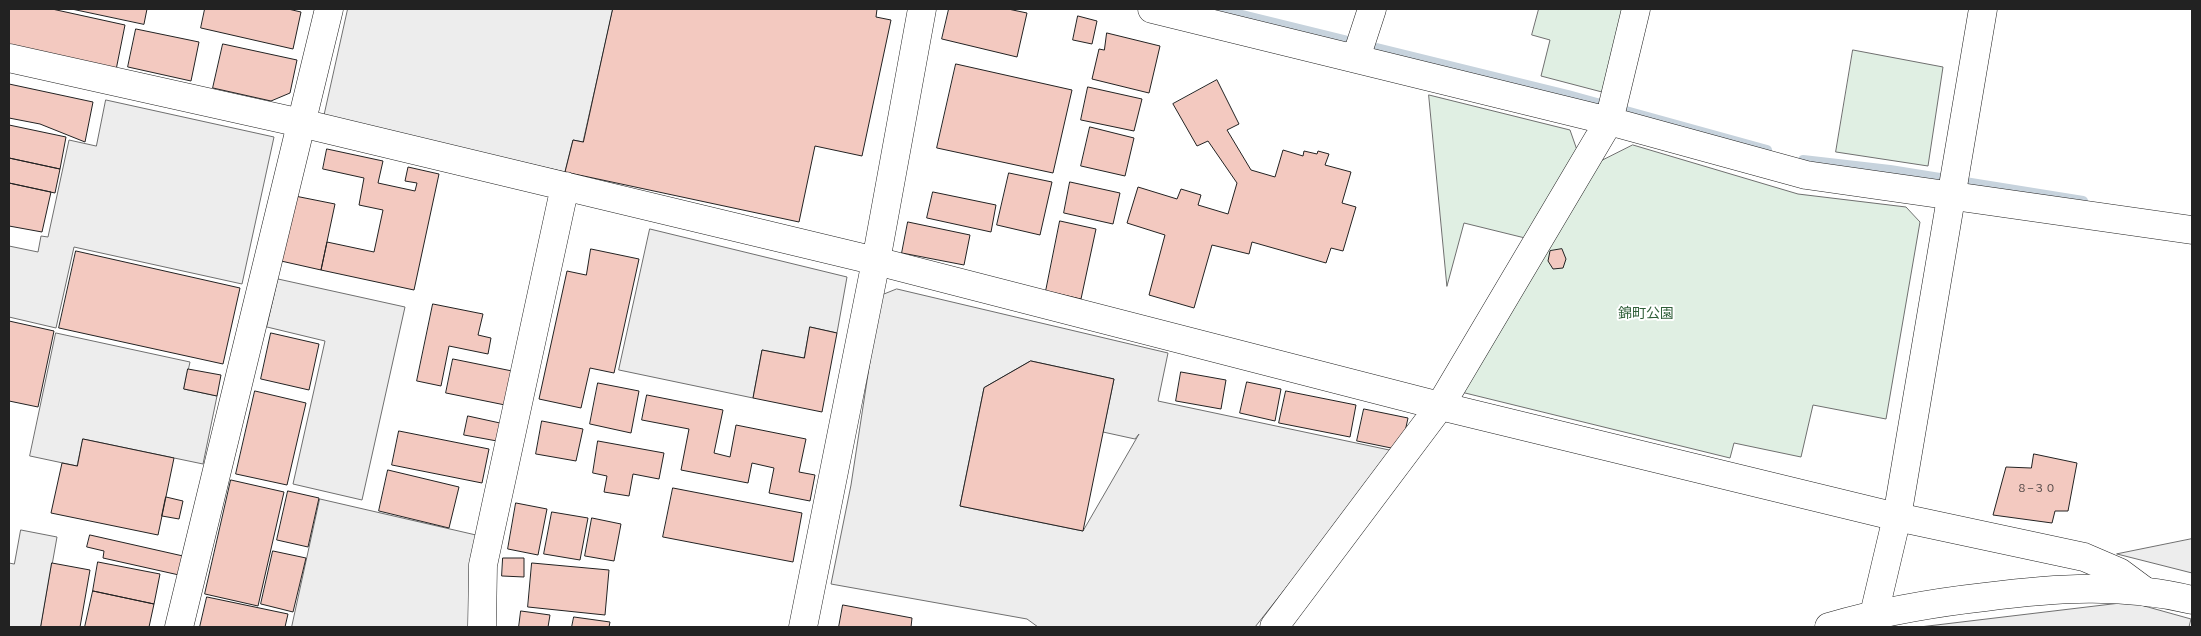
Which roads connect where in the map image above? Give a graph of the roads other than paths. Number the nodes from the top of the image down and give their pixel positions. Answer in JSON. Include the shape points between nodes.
{"nodes":[{"id":1,"x":329,"y":9,"type":"edge"},
{"id":2,"x":922,"y":9,"type":"edge"},
{"id":3,"x":1152,"y":9,"type":"edge"},
{"id":4,"x":1372,"y":9,"type":"edge"},
{"id":5,"x":1636,"y":9,"type":"edge"},
{"id":6,"x":1984,"y":9,"type":"edge"},
{"id":7,"x":9,"y":58,"type":"edge"},
{"id":8,"x":1356,"y":58,"type":"junction"},
{"id":9,"x":1608,"y":121,"type":"junction"},
{"id":10,"x":301,"y":123,"type":"junction"},
{"id":11,"x":565,"y":186,"type":"junction"},
{"id":12,"x":1952,"y":197,"type":"junction"},
{"id":13,"x":2192,"y":230,"type":"edge"},
{"id":14,"x":876,"y":261,"type":"junction"},
{"id":15,"x":1440,"y":406,"type":"junction"},
{"id":16,"x":1897,"y":517,"type":"junction"},
{"id":17,"x":2146,"y":592,"type":"junction"},
{"id":18,"x":2192,"y":600,"type":"edge"},
{"id":19,"x":1872,"y":621,"type":"edge"},
{"id":20,"x":179,"y":627,"type":"edge"},
{"id":21,"x":482,"y":627,"type":"edge"},
{"id":22,"x":803,"y":627,"type":"edge"},
{"id":23,"x":1274,"y":627,"type":"edge"},
{"id":24,"x":1829,"y":627,"type":"edge"}],
"edges":[{"from":1,"to":10,"type":"street"},
{"from":2,"to":14,"type":"street"},
{"from":3,"to":8,"type":"street"},
{"from":4,"to":8,"type":"street"},
{"from":5,"to":9,"type":"street"},
{"from":6,"to":12,"type":"street"},
{"from":7,"to":10,"type":"street"},
{"from":8,"to":9,"type":"street"},
{"from":9,"to":12,"type":"street","via":[[1806,176]]},
{"from":9,"to":15,"type":"street"},
{"from":10,"to":11,"type":"street"},
{"from":10,"to":20,"type":"street"},
{"from":11,"to":14,"type":"street"},
{"from":11,"to":21,"type":"street","via":[[483,565]]},
{"from":12,"to":13,"type":"street"},
{"from":12,"to":16,"type":"street"},
{"from":14,"to":15,"type":"street"},
{"from":14,"to":22,"type":"street"},
{"from":15,"to":16,"type":"street"},
{"from":15,"to":23,"type":"street"},
{"from":16,"to":17,"type":"street","via":[[2084,557],[2119,572]]},
{"from":16,"to":19,"type":"street"},
{"from":17,"to":18,"type":"street"},
{"from":17,"to":19,"type":"street","via":[[2090,588],[2036,590],[1927,604]]},
{"from":19,"to":24,"type":"street"}]}
